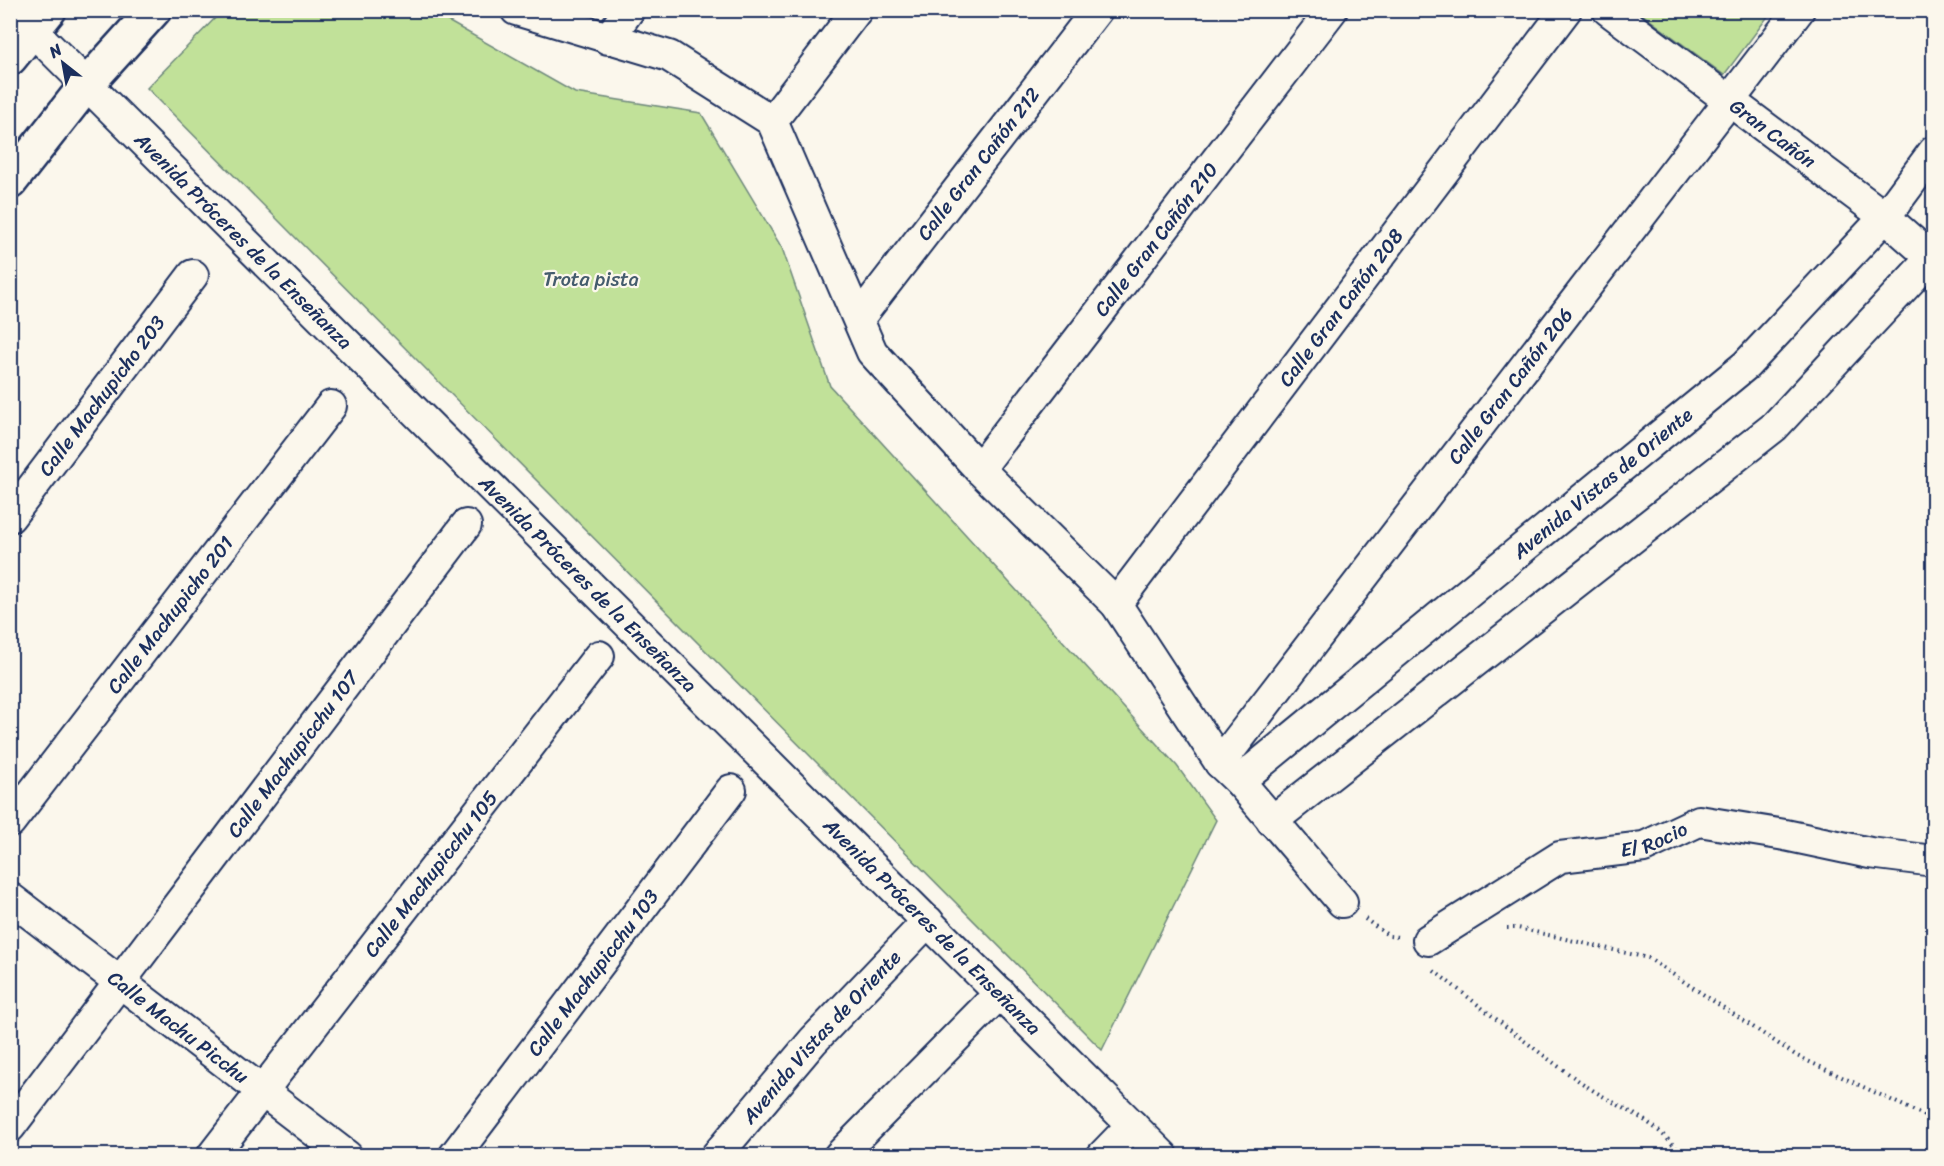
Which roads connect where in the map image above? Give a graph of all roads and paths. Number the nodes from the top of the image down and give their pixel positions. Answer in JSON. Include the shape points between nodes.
{"nodes":[{"id":1,"x":154,"y":10,"type":"edge"},
{"id":2,"x":516,"y":10,"type":"edge"},
{"id":3,"x":629,"y":10,"type":"edge"},
{"id":4,"x":857,"y":10,"type":"edge"},
{"id":5,"x":1097,"y":10,"type":"edge"},
{"id":6,"x":1332,"y":10,"type":"edge"},
{"id":7,"x":1566,"y":10,"type":"edge"},
{"id":8,"x":1608,"y":10,"type":"edge"},
{"id":9,"x":1799,"y":10,"type":"edge"},
{"id":10,"x":31,"y":17,"type":"edge"},
{"id":11,"x":608,"y":39,"type":"junction"},
{"id":12,"x":10,"y":58,"type":"edge"},
{"id":13,"x":87,"y":84,"type":"junction"},
{"id":14,"x":1730,"y":102,"type":"junction"},
{"id":15,"x":772,"y":121,"type":"junction"},
{"id":16,"x":1934,"y":151,"type":"edge"},
{"id":17,"x":10,"y":182,"type":"edge"},
{"id":18,"x":1886,"y":217,"type":"junction"},
{"id":19,"x":1933,"y":258,"type":"edge"},
{"id":20,"x":193,"y":275,"type":"dead end"},
{"id":21,"x":859,"y":318,"type":"junction"},
{"id":22,"x":331,"y":406,"type":"dead end"},
{"id":23,"x":979,"y":469,"type":"junction"},
{"id":24,"x":10,"y":517,"type":"edge"},
{"id":25,"x":466,"y":525,"type":"dead end"},
{"id":26,"x":1116,"y":604,"type":"junction"},
{"id":27,"x":600,"y":656,"type":"dead end"},
{"id":28,"x":1230,"y":772,"type":"junction"},
{"id":29,"x":731,"y":790,"type":"dead end"},
{"id":30,"x":1272,"y":821,"type":"junction"},
{"id":31,"x":10,"y":822,"type":"edge"},
{"id":32,"x":1934,"y":861,"type":"edge"},
{"id":33,"x":10,"y":898,"type":"edge"},
{"id":34,"x":1342,"y":902,"type":"joint"},
{"id":35,"x":928,"y":921,"type":"junction"},
{"id":36,"x":1498,"y":928,"type":"dead end"},
{"id":37,"x":1389,"y":936,"type":"junction"},
{"id":38,"x":1398,"y":944,"type":"dead end"},
{"id":39,"x":1427,"y":952,"type":"junction"},
{"id":40,"x":121,"y":982,"type":"junction"},
{"id":41,"x":1000,"y":993,"type":"junction"},
{"id":42,"x":254,"y":1100,"type":"junction"},
{"id":43,"x":1934,"y":1120,"type":"edge"},
{"id":44,"x":1132,"y":1125,"type":"junction"},
{"id":45,"x":10,"y":1127,"type":"edge"},
{"id":46,"x":212,"y":1155,"type":"edge"},
{"id":47,"x":347,"y":1155,"type":"edge"},
{"id":48,"x":454,"y":1155,"type":"edge"},
{"id":49,"x":716,"y":1155,"type":"edge"},
{"id":50,"x":839,"y":1155,"type":"edge"},
{"id":51,"x":1102,"y":1155,"type":"edge"},
{"id":52,"x":1163,"y":1155,"type":"edge"},
{"id":53,"x":1682,"y":1155,"type":"edge"}],
"edges":[{"from":1,"to":13,"type":"street"},
{"from":2,"to":11,"type":"street"},
{"from":3,"to":11,"type":"street"},
{"from":4,"to":15,"type":"street"},
{"from":5,"to":21,"type":"street","name":"Calle Gran Cañón 212"},
{"from":6,"to":23,"type":"street","name":"Calle Gran Cañón 210"},
{"from":7,"to":26,"type":"street","name":"Calle Gran Cañón 208"},
{"from":8,"to":14,"type":"street","name":"Gran Cañón"},
{"from":9,"to":14,"type":"street","name":"Calle Gran Cañón 206"},
{"from":10,"to":12,"type":"street"},
{"from":10,"to":13,"type":"street","name":"Avenida Próceres de la Enseñanza"},
{"from":11,"to":15,"type":"street","via":[[669,56]]},
{"from":13,"to":17,"type":"street"},
{"from":13,"to":35,"type":"street","name":"Avenida Próceres de la Enseñanza"},
{"from":14,"to":18,"type":"street","name":"Gran Cañón"},
{"from":14,"to":28,"type":"street","name":"Calle Gran Cañón 206"},
{"from":15,"to":21,"type":"street"},
{"from":16,"to":18,"type":"street","name":"Avenida Vistas de Oriente"},
{"from":18,"to":19,"type":"street","name":"Gran Cañón"},
{"from":18,"to":28,"type":"street","name":"Avenida Vistas de Oriente","via":[[1746,364]]},
{"from":19,"to":30,"type":"street","via":[[1774,427]]},
{"from":20,"to":24,"type":"street","name":"Calle Machupicho 203"},
{"from":21,"to":23,"type":"street","via":[[872,352]]},
{"from":22,"to":31,"type":"street","name":"Calle Machupicho 201"},
{"from":23,"to":26,"type":"street"},
{"from":25,"to":40,"type":"street","name":"Calle Machupicchu 107"},
{"from":26,"to":28,"type":"street"},
{"from":27,"to":42,"type":"street","name":"Calle Machupicchu 105"},
{"from":28,"to":30,"type":"street"},
{"from":29,"to":48,"type":"street","name":"Calle Machupicchu 103"},
{"from":30,"to":34,"type":"street"},
{"from":32,"to":39,"type":"street","name":"El Rocio","via":[[1699,821],[1644,846],[1560,857]]},
{"from":33,"to":40,"type":"street","name":"Calle Machu Picchu"},
{"from":34,"to":37,"type":"path"},
{"from":35,"to":41,"type":"street","name":"Avenida Próceres de la Enseñanza"},
{"from":35,"to":49,"type":"street","name":"Avenida Vistas de Oriente","via":[[813,1041]]},
{"from":36,"to":43,"type":"path","via":[[1518,928],[1648,958],[1797,1056]]},
{"from":37,"to":38,"type":"path"},
{"from":37,"to":39,"type":"path"},
{"from":39,"to":53,"type":"path","via":[[1592,1090],[1643,1117],[1668,1136]]},
{"from":40,"to":42,"type":"street","name":"Calle Machu Picchu"},
{"from":40,"to":45,"type":"street","name":"Calle Machupicchu 107"},
{"from":41,"to":44,"type":"street","name":"Avenida Próceres de la Enseñanza"},
{"from":41,"to":50,"type":"street"},
{"from":42,"to":46,"type":"street","name":"Calle Machupicchu 105"},
{"from":42,"to":47,"type":"street","name":"Calle Machu Picchu"},
{"from":44,"to":51,"type":"street"},
{"from":44,"to":52,"type":"street","name":"Avenida Próceres de la Enseñanza"}]}
